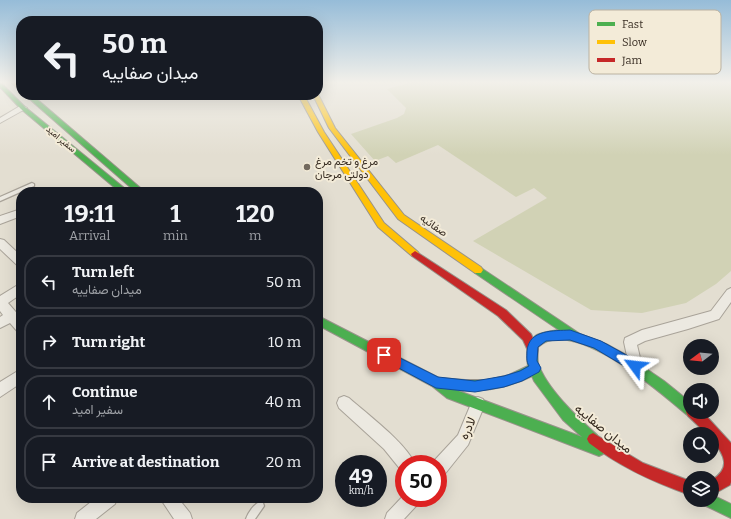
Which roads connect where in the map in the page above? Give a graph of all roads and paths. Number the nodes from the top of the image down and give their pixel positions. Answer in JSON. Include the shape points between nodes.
{"nodes":[{"id":1,"x":41,"y":106,"type":"edge"},
{"id":2,"x":307,"y":106,"type":"edge"},
{"id":3,"x":321,"y":106,"type":"edge"},
{"id":4,"x":23,"y":108,"type":"joint"},
{"id":5,"x":0,"y":120,"type":"edge"},
{"id":6,"x":32,"y":185,"type":"dead end"},
{"id":7,"x":27,"y":187,"type":"edge"},
{"id":8,"x":119,"y":187,"type":"edge"},
{"id":9,"x":135,"y":187,"type":"edge"},
{"id":10,"x":16,"y":192,"type":"edge"},
{"id":11,"x":0,"y":199,"type":"edge"},
{"id":12,"x":16,"y":214,"type":"edge"},
{"id":13,"x":0,"y":220,"type":"edge"},
{"id":14,"x":0,"y":243,"type":"edge"},
{"id":15,"x":16,"y":257,"type":"edge"},
{"id":16,"x":16,"y":291,"type":"edge"},
{"id":17,"x":731,"y":292,"type":"edge"},
{"id":18,"x":0,"y":302,"type":"edge"},
{"id":19,"x":12,"y":316,"type":"junction"},
{"id":20,"x":16,"y":321,"type":"edge"},
{"id":21,"x":0,"y":323,"type":"edge"},
{"id":22,"x":323,"y":323,"type":"edge"},
{"id":23,"x":577,"y":337,"type":"junction"},
{"id":24,"x":533,"y":350,"type":"junction"},
{"id":25,"x":635,"y":366,"type":"junction"},
{"id":26,"x":535,"y":368,"type":"junction"},
{"id":27,"x":16,"y":379,"type":"edge"},
{"id":28,"x":436,"y":382,"type":"junction"},
{"id":29,"x":0,"y":390,"type":"edge"},
{"id":30,"x":344,"y":403,"type":"dead end"},
{"id":31,"x":478,"y":404,"type":"junction"},
{"id":32,"x":683,"y":404,"type":"edge"},
{"id":33,"x":699,"y":419,"type":"edge"},
{"id":34,"x":707,"y":427,"type":"edge"},
{"id":35,"x":719,"y":437,"type":"edge"},
{"id":36,"x":719,"y":439,"type":"edge"},
{"id":37,"x":731,"y":445,"type":"edge"},
{"id":38,"x":399,"y":455,"type":"edge"},
{"id":39,"x":617,"y":457,"type":"junction"},
{"id":40,"x":447,"y":459,"type":"edge"},
{"id":41,"x":731,"y":467,"type":"edge"},
{"id":42,"x":719,"y":484,"type":"edge"},
{"id":43,"x":683,"y":487,"type":"edge"},
{"id":44,"x":103,"y":503,"type":"edge"},
{"id":45,"x":172,"y":503,"type":"edge"},
{"id":46,"x":719,"y":505,"type":"edge"},
{"id":47,"x":260,"y":506,"type":"dead end"},
{"id":48,"x":404,"y":507,"type":"edge"},
{"id":49,"x":731,"y":511,"type":"edge"},
{"id":50,"x":83,"y":519,"type":"edge"},
{"id":51,"x":184,"y":519,"type":"edge"},
{"id":52,"x":250,"y":519,"type":"edge"},
{"id":53,"x":393,"y":519,"type":"edge"}],
"edges":[{"from":1,"to":9,"type":"main road","name":"سفیر امید"},
{"from":2,"to":24,"type":"main road","via":[[381,225],[413,253],[502,313],[527,337]]},
{"from":3,"to":23,"type":"main road","name":"صفائیه","via":[[332,128],[401,217]]},
{"from":4,"to":5,"type":"street"},
{"from":4,"to":8,"type":"main road","name":"سفیر امید"},
{"from":6,"to":7,"type":"lane"},
{"from":10,"to":11,"type":"lane"},
{"from":12,"to":13,"type":"street"},
{"from":14,"to":15,"type":"street"},
{"from":16,"to":18,"type":"street"},
{"from":17,"to":25,"type":"street","via":[[715,315],[642,336],[630,342]]},
{"from":18,"to":19,"type":"street"},
{"from":19,"to":20,"type":"street"},
{"from":19,"to":21,"type":"street"},
{"from":22,"to":28,"type":"main road"},
{"from":23,"to":24,"type":"main road","via":[[544,336],[533,345]]},
{"from":23,"to":25,"type":"main road","via":[[597,344]]},
{"from":24,"to":26,"type":"main road","name":"میدان صفاییه","via":[[532,361]]},
{"from":25,"to":32,"type":"main road"},
{"from":26,"to":28,"type":"main road","via":[[522,376],[475,387]]},
{"from":26,"to":39,"type":"main road","name":"میدان صفاییه","via":[[546,389],[567,416]]},
{"from":27,"to":29,"type":"street"},
{"from":28,"to":31,"type":"main road","via":[[451,394]]},
{"from":30,"to":38,"type":"street"},
{"from":31,"to":39,"type":"main road"},
{"from":31,"to":40,"type":"street","name":"لادره","via":[[463,440]]},
{"from":33,"to":34,"type":"main road"},
{"from":35,"to":37,"type":"main road"},
{"from":36,"to":41,"type":"main road","via":[[727,448]]},
{"from":39,"to":43,"type":"main road","name":"میدان صفاییه","via":[[653,476]]},
{"from":41,"to":42,"type":"main road","via":[[725,480]]},
{"from":44,"to":50,"type":"street"},
{"from":45,"to":51,"type":"street"},
{"from":46,"to":49,"type":"main road"},
{"from":47,"to":52,"type":"lane"},
{"from":48,"to":53,"type":"street"}]}
